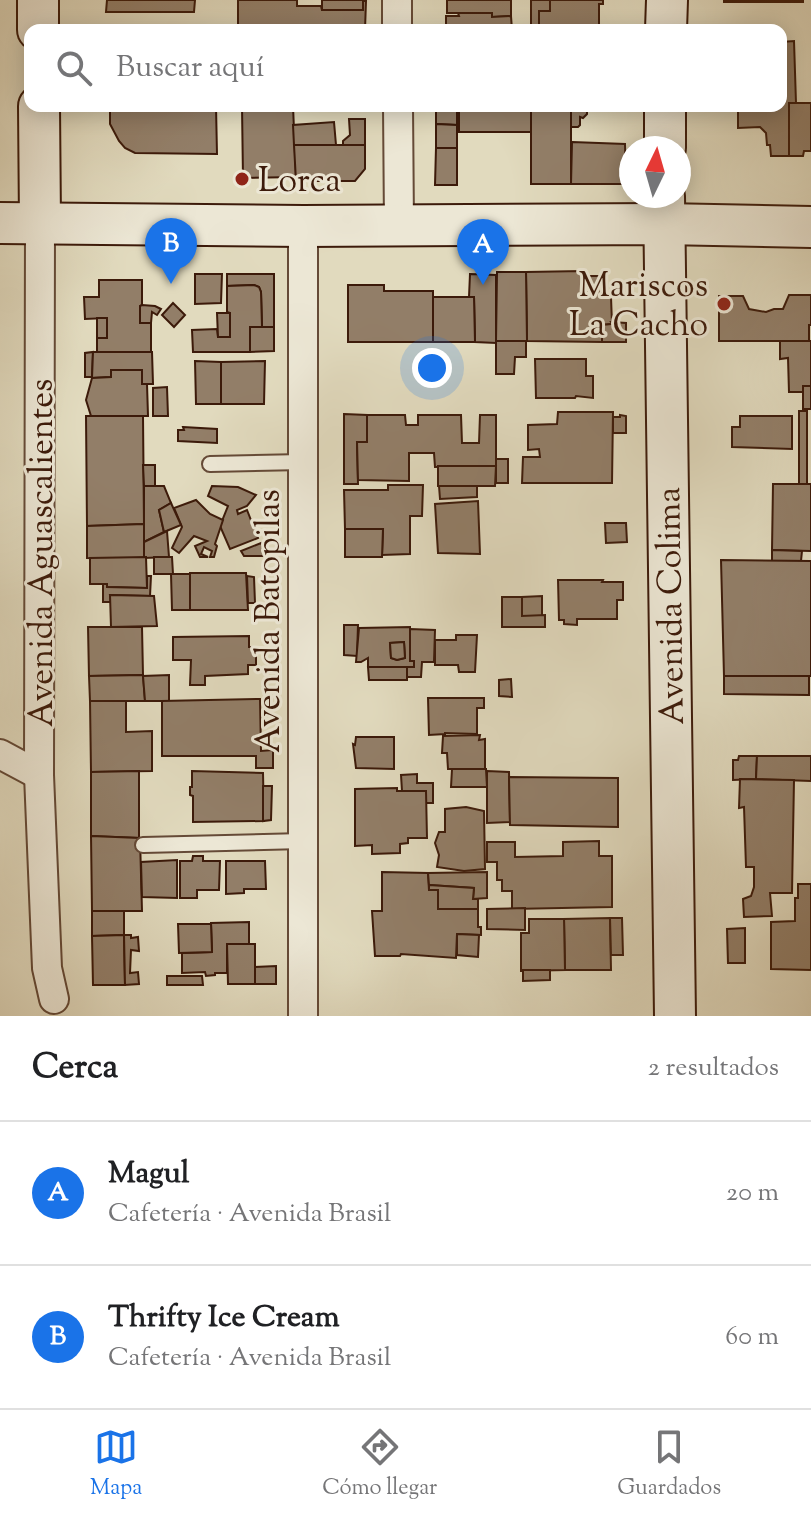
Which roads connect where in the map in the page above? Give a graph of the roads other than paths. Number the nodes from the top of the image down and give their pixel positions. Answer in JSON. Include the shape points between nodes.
{"nodes":[{"id":1,"x":38,"y":0,"type":"edge"},
{"id":2,"x":397,"y":0,"type":"edge"},
{"id":3,"x":667,"y":0,"type":"edge"},
{"id":4,"x":38,"y":24,"type":"edge"},
{"id":5,"x":397,"y":24,"type":"edge"},
{"id":6,"x":666,"y":24,"type":"edge"},
{"id":7,"x":39,"y":112,"type":"edge"},
{"id":8,"x":398,"y":112,"type":"edge"},
{"id":9,"x":665,"y":112,"type":"edge"},
{"id":10,"x":665,"y":136,"type":"edge"},
{"id":11,"x":664,"y":210,"type":"edge"},
{"id":12,"x":0,"y":223,"type":"edge"},
{"id":13,"x":40,"y":223,"type":"junction"},
{"id":14,"x":399,"y":225,"type":"junction"},
{"id":15,"x":303,"y":226,"type":"junction"},
{"id":16,"x":811,"y":227,"type":"edge"},
{"id":17,"x":303,"y":462,"type":"junction"},
{"id":18,"x":210,"y":464,"type":"dead end"},
{"id":19,"x":0,"y":754,"type":"edge"},
{"id":20,"x":39,"y":775,"type":"junction"},
{"id":21,"x":303,"y":841,"type":"junction"},
{"id":22,"x":143,"y":845,"type":"dead end"},
{"id":23,"x":58,"y":1008,"type":"edge"},
{"id":24,"x":303,"y":1016,"type":"edge"},
{"id":25,"x":675,"y":1016,"type":"edge"}],
"edges":[{"from":1,"to":4,"type":"main road"},
{"from":2,"to":5,"type":"street"},
{"from":3,"to":6,"type":"main road"},
{"from":7,"to":13,"type":"main road","name":"Avenida Aguascalientes"},
{"from":8,"to":14,"type":"street"},
{"from":9,"to":10,"type":"main road"},
{"from":11,"to":14,"type":"main road"},
{"from":11,"to":16,"type":"main road"},
{"from":11,"to":25,"type":"main road","name":"Avenida Colima"},
{"from":12,"to":13,"type":"main road"},
{"from":13,"to":15,"type":"main road"},
{"from":13,"to":20,"type":"street","name":"Avenida Aguascalientes"},
{"from":14,"to":15,"type":"main road"},
{"from":15,"to":17,"type":"street","name":"Avenida Batopilas"},
{"from":17,"to":18,"type":"lane"},
{"from":17,"to":21,"type":"street","name":"Avenida Batopilas"},
{"from":19,"to":20,"type":"street"},
{"from":20,"to":23,"type":"street","name":"Avenida Aguascalientes","via":[[47,968]]},
{"from":21,"to":22,"type":"lane"},
{"from":21,"to":24,"type":"street","name":"Avenida Batopilas"}]}
